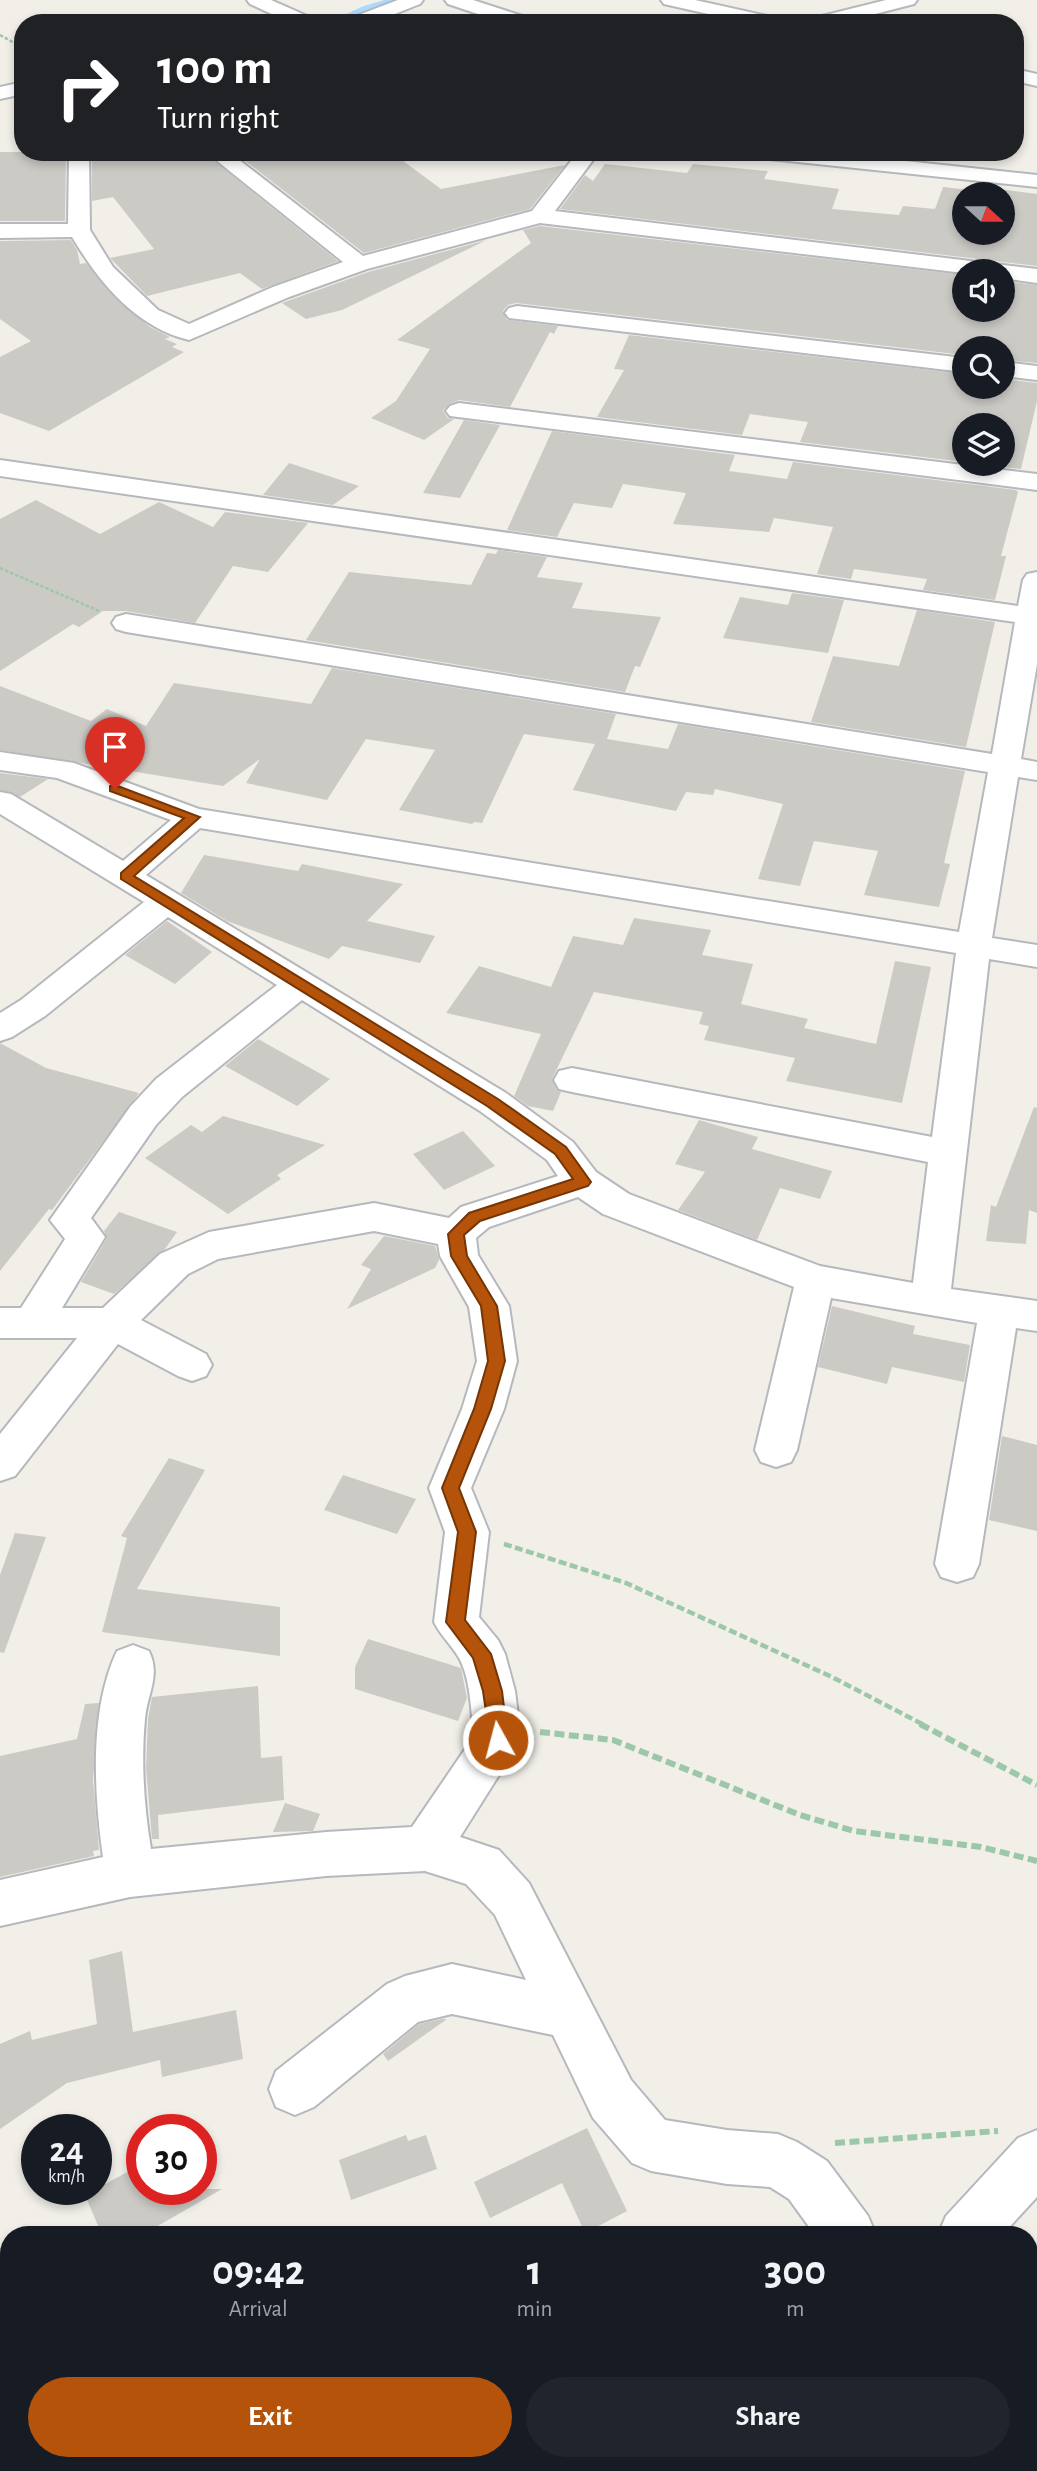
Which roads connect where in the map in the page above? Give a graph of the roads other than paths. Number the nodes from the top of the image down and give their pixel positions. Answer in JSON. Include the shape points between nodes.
{"nodes":[{"id":1,"x":256,"y":0,"type":"edge"},
{"id":2,"x":414,"y":0,"type":"edge"},
{"id":3,"x":454,"y":0,"type":"edge"},
{"id":4,"x":670,"y":0,"type":"edge"},
{"id":5,"x":908,"y":0,"type":"edge"},
{"id":6,"x":287,"y":14,"type":"edge"},
{"id":7,"x":378,"y":14,"type":"edge"},
{"id":8,"x":497,"y":14,"type":"edge"},
{"id":9,"x":733,"y":14,"type":"edge"},
{"id":10,"x":853,"y":14,"type":"edge"},
{"id":11,"x":79,"y":161,"type":"edge"},
{"id":12,"x":227,"y":161,"type":"edge"},
{"id":13,"x":582,"y":161,"type":"edge"},
{"id":14,"x":845,"y":161,"type":"edge"},
{"id":15,"x":1037,"y":181,"type":"edge"},
{"id":16,"x":540,"y":216,"type":"junction"},
{"id":17,"x":79,"y":230,"type":"junction"},
{"id":18,"x":0,"y":231,"type":"edge"},
{"id":19,"x":359,"y":264,"type":"junction"},
{"id":20,"x":952,"y":265,"type":"edge"},
{"id":21,"x":1015,"y":272,"type":"edge"},
{"id":22,"x":1037,"y":275,"type":"edge"},
{"id":23,"x":517,"y":313,"type":"dead end"},
{"id":24,"x":952,"y":364,"type":"edge"},
{"id":25,"x":1015,"y":370,"type":"edge"},
{"id":26,"x":1037,"y":373,"type":"edge"},
{"id":27,"x":459,"y":411,"type":"dead end"},
{"id":28,"x":0,"y":468,"type":"edge"},
{"id":29,"x":1037,"y":482,"type":"edge"},
{"id":30,"x":1037,"y":580,"type":"edge"},
{"id":31,"x":1034,"y":617,"type":"edge"},
{"id":32,"x":126,"y":623,"type":"road end"},
{"id":33,"x":0,"y":761,"type":"edge"},
{"id":34,"x":1005,"y":766,"type":"junction"},
{"id":35,"x":1037,"y":771,"type":"edge"},
{"id":36,"x":7,"y":814,"type":"edge"},
{"id":37,"x":193,"y":817,"type":"junction"},
{"id":38,"x":125,"y":876,"type":"junction"},
{"id":39,"x":166,"y":902,"type":"junction"},
{"id":40,"x":974,"y":945,"type":"junction"},
{"id":41,"x":1037,"y":956,"type":"edge"},
{"id":42,"x":301,"y":984,"type":"junction"},
{"id":43,"x":0,"y":1029,"type":"edge"},
{"id":44,"x":572,"y":1080,"type":"dead end"},
{"id":45,"x":948,"y":1153,"type":"junction"},
{"id":46,"x":583,"y":1182,"type":"junction"},
{"id":47,"x":456,"y":1234,"type":"junction"},
{"id":48,"x":815,"y":1280,"type":"junction"},
{"id":49,"x":930,"y":1301,"type":"junction"},
{"id":50,"x":1018,"y":1313,"type":"edge"},
{"id":51,"x":16,"y":1323,"type":"edge"},
{"id":52,"x":112,"y":1323,"type":"junction"},
{"id":53,"x":192,"y":1365,"type":"dead end"},
{"id":54,"x":776,"y":1450,"type":"dead end"},
{"id":55,"x":0,"y":1464,"type":"edge"},
{"id":56,"x":957,"y":1564,"type":"dead end"},
{"id":57,"x":133,"y":1665,"type":"dead end"},
{"id":58,"x":425,"y":1849,"type":"junction"},
{"id":59,"x":130,"y":1874,"type":"junction"},
{"id":60,"x":0,"y":1903,"type":"edge"},
{"id":61,"x":570,"y":2014,"type":"junction"},
{"id":62,"x":295,"y":2089,"type":"dead end"},
{"id":63,"x":1024,"y":2144,"type":"edge"},
{"id":64,"x":842,"y":2226,"type":"edge"},
{"id":65,"x":971,"y":2226,"type":"edge"}],
"edges":[{"from":1,"to":6,"type":"street"},
{"from":2,"to":7,"type":"street"},
{"from":3,"to":8,"type":"street"},
{"from":4,"to":9,"type":"street"},
{"from":5,"to":10,"type":"street"},
{"from":11,"to":17,"type":"street"},
{"from":12,"to":19,"type":"street"},
{"from":13,"to":16,"type":"street"},
{"from":14,"to":15,"type":"street"},
{"from":16,"to":19,"type":"street"},
{"from":16,"to":20,"type":"street"},
{"from":17,"to":18,"type":"street"},
{"from":17,"to":19,"type":"street","via":[[104,271],[150,315],[189,334],[281,292]]},
{"from":21,"to":22,"type":"street"},
{"from":23,"to":24,"type":"street"},
{"from":25,"to":26,"type":"street"},
{"from":27,"to":29,"type":"street"},
{"from":28,"to":31,"type":"street"},
{"from":30,"to":31,"type":"street"},
{"from":31,"to":34,"type":"street"},
{"from":32,"to":34,"type":"street"},
{"from":33,"to":37,"type":"street","via":[[63,770]]},
{"from":34,"to":35,"type":"street"},
{"from":34,"to":40,"type":"street"},
{"from":36,"to":38,"type":"street"},
{"from":37,"to":38,"type":"street"},
{"from":37,"to":40,"type":"street"},
{"from":38,"to":39,"type":"street"},
{"from":39,"to":42,"type":"street"},
{"from":39,"to":43,"type":"street"},
{"from":40,"to":41,"type":"street"},
{"from":40,"to":45,"type":"street"},
{"from":42,"to":46,"type":"street","via":[[493,1102],[560,1151]]},
{"from":42,"to":51,"type":"street","via":[[169,1088],[143,1116],[69,1220],[86,1237]]},
{"from":44,"to":45,"type":"street"},
{"from":45,"to":49,"type":"street"},
{"from":46,"to":47,"type":"street","via":[[475,1217]]},
{"from":46,"to":48,"type":"street","via":[[616,1204]]},
{"from":47,"to":52,"type":"street","via":[[374,1217],[209,1246],[174,1264]]},
{"from":47,"to":58,"type":"street","via":[[459,1256],[489,1306],[497,1361],[483,1409],[450,1488],[467,1532],[456,1622],[482,1654],[498,1740]]},
{"from":48,"to":49,"type":"street"},
{"from":48,"to":54,"type":"street"},
{"from":49,"to":50,"type":"street"},
{"from":50,"to":56,"type":"street"},
{"from":51,"to":52,"type":"street"},
{"from":52,"to":53,"type":"street"},
{"from":52,"to":55,"type":"street"},
{"from":57,"to":59,"type":"street","via":[[122,1718],[120,1795]]},
{"from":58,"to":59,"type":"street"},
{"from":58,"to":61,"type":"street","via":[[481,1866],[512,1899]]},
{"from":59,"to":60,"type":"street"},
{"from":61,"to":62,"type":"street","via":[[452,1989],[405,2001]]},
{"from":61,"to":64,"type":"street","via":[[612,2099],[651,2144],[778,2161],[808,2180]]},
{"from":63,"to":65,"type":"street"}]}
